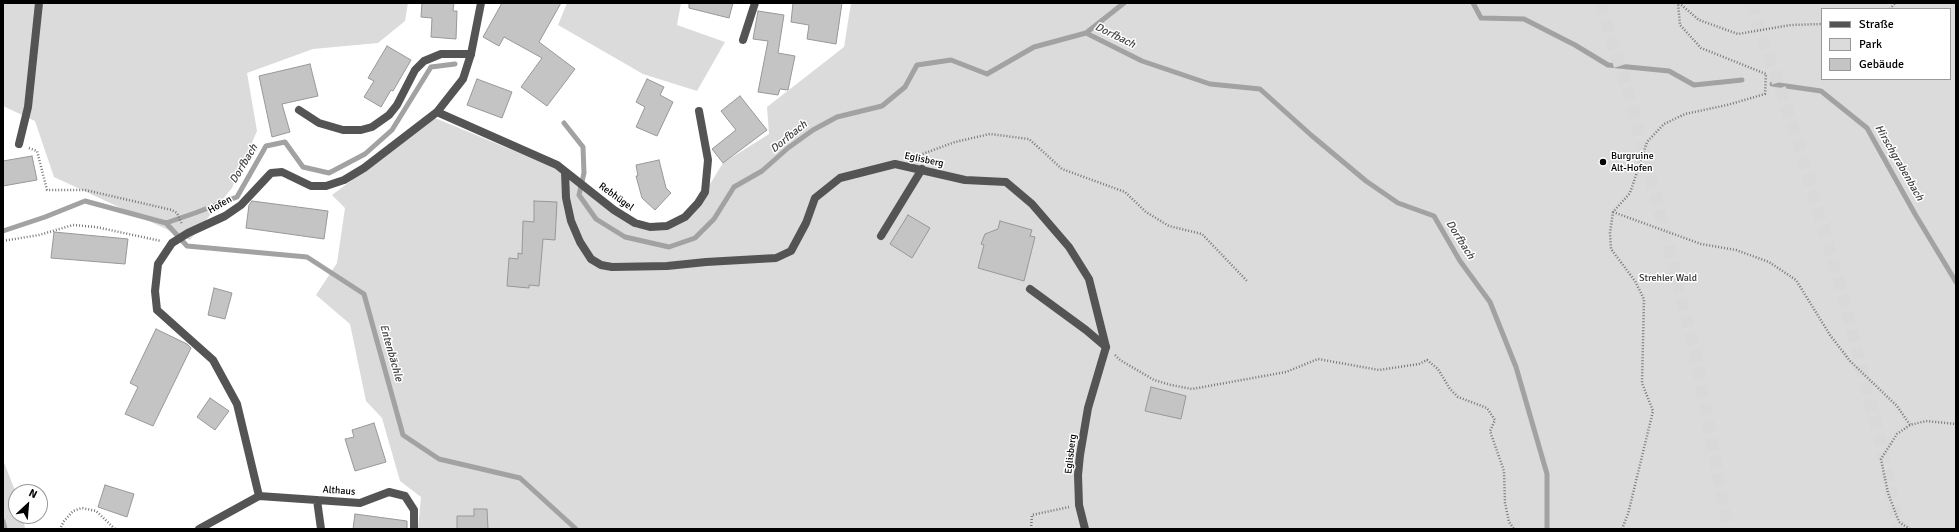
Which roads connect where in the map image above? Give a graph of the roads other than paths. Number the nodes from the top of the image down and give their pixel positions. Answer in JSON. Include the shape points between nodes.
{"nodes":[{"id":1,"x":39,"y":3,"type":"edge"},
{"id":2,"x":481,"y":3,"type":"edge"},
{"id":3,"x":755,"y":3,"type":"edge"},
{"id":4,"x":743,"y":40,"type":"dead end"},
{"id":5,"x":471,"y":54,"type":"junction"},
{"id":6,"x":298,"y":110,"type":"dead end"},
{"id":7,"x":699,"y":111,"type":"dead end"},
{"id":8,"x":437,"y":112,"type":"junction"},
{"id":9,"x":19,"y":144,"type":"road end"},
{"id":10,"x":922,"y":169,"type":"junction"},
{"id":11,"x":565,"y":172,"type":"junction"},
{"id":12,"x":880,"y":236,"type":"dead end"},
{"id":13,"x":1030,"y":289,"type":"dead end"},
{"id":14,"x":1106,"y":347,"type":"junction"},
{"id":15,"x":259,"y":496,"type":"junction"},
{"id":16,"x":317,"y":500,"type":"junction"},
{"id":17,"x":199,"y":529,"type":"edge"},
{"id":18,"x":321,"y":529,"type":"edge"},
{"id":19,"x":414,"y":529,"type":"edge"},
{"id":20,"x":1085,"y":529,"type":"edge"}],
"edges":[{"from":1,"to":9,"type":"street","via":[[28,107]]},
{"from":2,"to":5,"type":"street","name":"Hofen"},
{"from":3,"to":4,"type":"street"},
{"from":5,"to":6,"type":"street","via":[[441,54],[424,61],[415,70],[389,115],[361,130],[343,130],[319,123]]},
{"from":5,"to":8,"type":"street","name":"Hofen","via":[[463,79]]},
{"from":7,"to":11,"type":"street","name":"Rebhügel","via":[[708,160],[705,192],[685,217],[667,226],[650,227],[635,222],[614,210]]},
{"from":8,"to":11,"type":"street","name":"Rebhügel","via":[[557,166]]},
{"from":8,"to":15,"type":"street","name":"Hofen","via":[[364,168],[344,180],[326,186],[311,186],[282,172],[271,174],[241,205],[225,216],[185,229],[158,264],[155,291],[157,310],[213,360],[237,404]]},
{"from":10,"to":11,"type":"street","name":"Eglisberg","via":[[895,164],[840,178],[815,198],[806,223],[791,251],[776,258],[667,266],[612,267],[591,259],[580,242],[571,221],[566,198]]},
{"from":10,"to":12,"type":"street"},
{"from":10,"to":14,"type":"street","name":"Eglisberg","via":[[965,180],[1006,182],[1032,204],[1069,247],[1090,279]]},
{"from":13,"to":14,"type":"street"},
{"from":14,"to":20,"type":"street","name":"Eglisberg","via":[[1086,416],[1078,476],[1079,505]]},
{"from":15,"to":16,"type":"street","name":"Althaus"},
{"from":15,"to":17,"type":"street"},
{"from":16,"to":18,"type":"street"},
{"from":16,"to":19,"type":"street","name":"Althaus","via":[[360,503],[389,492],[405,496],[414,510]]}]}
